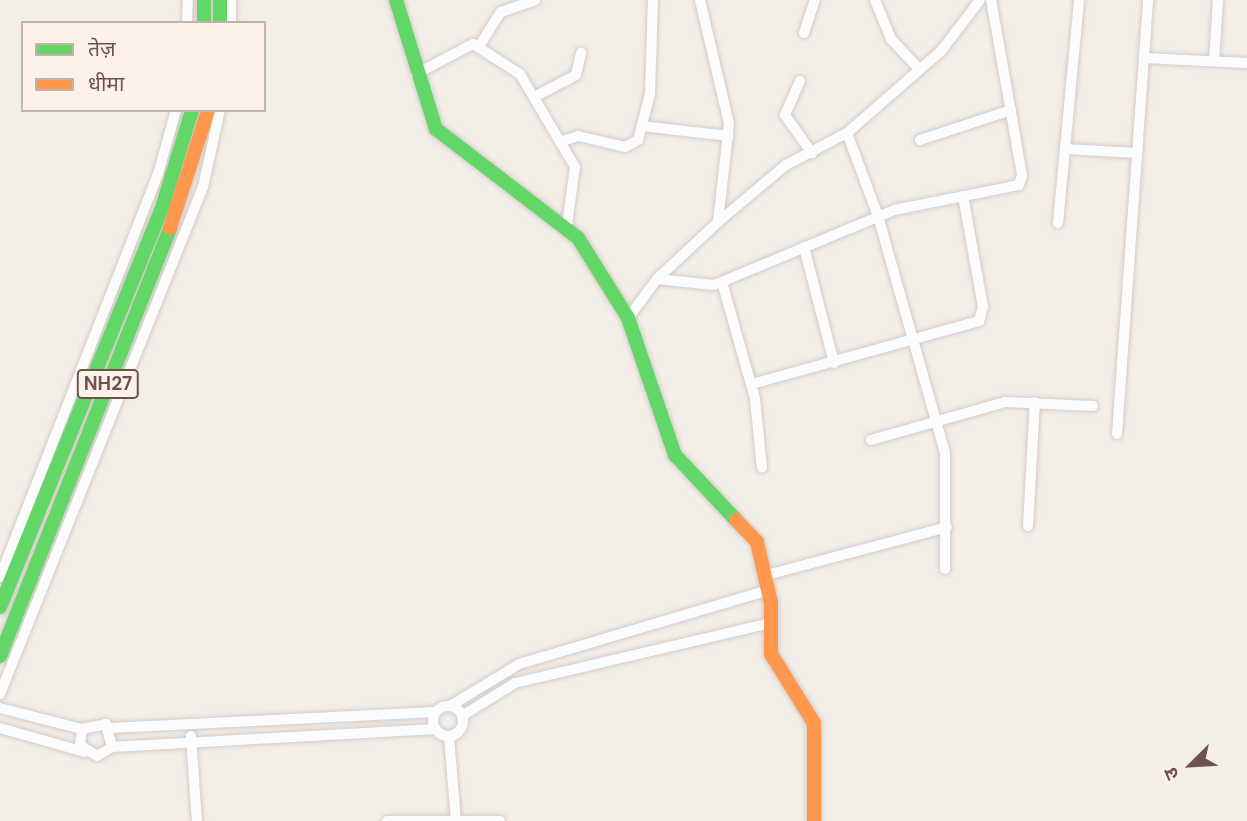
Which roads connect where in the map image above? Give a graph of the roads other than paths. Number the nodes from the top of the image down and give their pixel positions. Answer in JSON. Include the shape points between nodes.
{"nodes":[{"id":1,"x":188,"y":0,"type":"edge"},
{"id":2,"x":204,"y":0,"type":"edge"},
{"id":3,"x":220,"y":0,"type":"edge"},
{"id":4,"x":231,"y":0,"type":"edge"},
{"id":5,"x":396,"y":0,"type":"edge"},
{"id":6,"x":497,"y":0,"type":"edge"},
{"id":7,"x":535,"y":0,"type":"edge"},
{"id":8,"x":653,"y":0,"type":"edge"},
{"id":9,"x":700,"y":0,"type":"edge"},
{"id":10,"x":815,"y":0,"type":"edge"},
{"id":11,"x":875,"y":0,"type":"edge"},
{"id":12,"x":980,"y":0,"type":"edge"},
{"id":13,"x":991,"y":0,"type":"edge"},
{"id":14,"x":1079,"y":0,"type":"edge"},
{"id":15,"x":1148,"y":0,"type":"edge"},
{"id":16,"x":1218,"y":0,"type":"edge"},
{"id":17,"x":501,"y":12,"type":"junction"},
{"id":18,"x":187,"y":21,"type":"edge"},
{"id":19,"x":204,"y":21,"type":"edge"},
{"id":20,"x":220,"y":21,"type":"edge"},
{"id":21,"x":231,"y":21,"type":"edge"},
{"id":22,"x":804,"y":33,"type":"dead end"},
{"id":23,"x":480,"y":45,"type":"junction"},
{"id":24,"x":581,"y":53,"type":"dead end"},
{"id":25,"x":1144,"y":58,"type":"junction"},
{"id":26,"x":1214,"y":61,"type":"junction"},
{"id":27,"x":1247,"y":63,"type":"edge"},
{"id":28,"x":920,"y":70,"type":"junction"},
{"id":29,"x":416,"y":74,"type":"junction"},
{"id":30,"x":800,"y":80,"type":"dead end"},
{"id":31,"x":534,"y":97,"type":"junction"},
{"id":32,"x":1011,"y":110,"type":"junction"},
{"id":33,"x":175,"y":112,"type":"edge"},
{"id":34,"x":191,"y":112,"type":"edge"},
{"id":35,"x":207,"y":112,"type":"edge"},
{"id":36,"x":220,"y":112,"type":"edge"},
{"id":37,"x":642,"y":126,"type":"junction"},
{"id":38,"x":847,"y":133,"type":"junction"},
{"id":39,"x":728,"y":136,"type":"junction"},
{"id":40,"x":920,"y":140,"type":"dead end"},
{"id":41,"x":562,"y":141,"type":"junction"},
{"id":42,"x":1065,"y":149,"type":"junction"},
{"id":43,"x":812,"y":153,"type":"junction"},
{"id":44,"x":1137,"y":153,"type":"junction"},
{"id":45,"x":963,"y":196,"type":"junction"},
{"id":46,"x":878,"y":216,"type":"junction"},
{"id":47,"x":718,"y":222,"type":"junction"},
{"id":48,"x":1058,"y":223,"type":"dead end"},
{"id":49,"x":567,"y":225,"type":"junction"},
{"id":50,"x":804,"y":247,"type":"junction"},
{"id":51,"x":657,"y":279,"type":"junction"},
{"id":52,"x":722,"y":282,"type":"junction"},
{"id":53,"x":628,"y":318,"type":"junction"},
{"id":54,"x":916,"y":342,"type":"junction"},
{"id":55,"x":834,"y":363,"type":"junction"},
{"id":56,"x":752,"y":384,"type":"junction"},
{"id":57,"x":1035,"y":402,"type":"junction"},
{"id":58,"x":1093,"y":406,"type":"dead end"},
{"id":59,"x":936,"y":419,"type":"junction"},
{"id":60,"x":1117,"y":434,"type":"dead end"},
{"id":61,"x":871,"y":440,"type":"dead end"},
{"id":62,"x":762,"y":468,"type":"dead end"},
{"id":63,"x":1028,"y":526,"type":"dead end"},
{"id":64,"x":947,"y":527,"type":"junction"},
{"id":65,"x":945,"y":569,"type":"dead end"},
{"id":66,"x":766,"y":575,"type":"junction"},
{"id":67,"x":0,"y":577,"type":"edge"},
{"id":68,"x":769,"y":590,"type":"junction"},
{"id":69,"x":0,"y":607,"type":"edge"},
{"id":70,"x":770,"y":623,"type":"junction"},
{"id":71,"x":656,"y":627,"type":"junction"},
{"id":72,"x":659,"y":645,"type":"junction"},
{"id":73,"x":584,"y":647,"type":"junction"},
{"id":74,"x":0,"y":656,"type":"edge"},
{"id":75,"x":588,"y":663,"type":"junction"},
{"id":76,"x":510,"y":667,"type":"junction"},
{"id":77,"x":515,"y":683,"type":"junction"},
{"id":78,"x":0,"y":694,"type":"edge"},
{"id":79,"x":450,"y":706,"type":"junction"},
{"id":80,"x":0,"y":708,"type":"edge"},
{"id":81,"x":436,"y":712,"type":"junction"},
{"id":82,"x":462,"y":716,"type":"junction"},
{"id":83,"x":301,"y":720,"type":"junction"},
{"id":84,"x":51,"y":726,"type":"junction"},
{"id":85,"x":190,"y":726,"type":"junction"},
{"id":86,"x":0,"y":727,"type":"edge"},
{"id":87,"x":110,"y":728,"type":"junction"},
{"id":88,"x":82,"y":729,"type":"junction"},
{"id":89,"x":435,"y":729,"type":"junction"},
{"id":90,"x":302,"y":736,"type":"junction"},
{"id":91,"x":449,"y":736,"type":"junction"},
{"id":92,"x":192,"y":742,"type":"junction"},
{"id":93,"x":46,"y":745,"type":"junction"},
{"id":94,"x":112,"y":747,"type":"junction"},
{"id":95,"x":85,"y":752,"type":"junction"},
{"id":96,"x":456,"y":819,"type":"edge"},
{"id":97,"x":197,"y":821,"type":"edge"},
{"id":98,"x":387,"y":821,"type":"edge"},
{"id":99,"x":500,"y":821,"type":"edge"},
{"id":100,"x":814,"y":821,"type":"edge"}],
"edges":[{"from":1,"to":18,"type":"street"},
{"from":2,"to":19,"type":"main road"},
{"from":3,"to":20,"type":"main road"},
{"from":4,"to":21,"type":"street"},
{"from":5,"to":29,"type":"main road"},
{"from":6,"to":17,"type":"street"},
{"from":7,"to":17,"type":"street"},
{"from":8,"to":37,"type":"street","via":[[651,81]]},
{"from":9,"to":39,"type":"street","via":[[727,106]]},
{"from":10,"to":22,"type":"street"},
{"from":11,"to":28,"type":"street","via":[[891,39]]},
{"from":12,"to":28,"type":"street"},
{"from":13,"to":32,"type":"street"},
{"from":14,"to":42,"type":"street"},
{"from":15,"to":25,"type":"street"},
{"from":16,"to":26,"type":"street"},
{"from":17,"to":23,"type":"street"},
{"from":23,"to":29,"type":"street"},
{"from":23,"to":31,"type":"street","via":[[514,68]]},
{"from":24,"to":31,"type":"street","via":[[576,75]]},
{"from":25,"to":26,"type":"street"},
{"from":25,"to":44,"type":"street"},
{"from":26,"to":27,"type":"street"},
{"from":28,"to":38,"type":"street"},
{"from":29,"to":49,"type":"main road","via":[[436,129]]},
{"from":30,"to":43,"type":"street","via":[[785,115]]},
{"from":31,"to":41,"type":"street"},
{"from":32,"to":40,"type":"street"},
{"from":32,"to":45,"type":"street","via":[[1023,181]]},
{"from":33,"to":67,"type":"street","via":[[158,174]]},
{"from":34,"to":69,"type":"main road","number":"NH27","via":[[161,211]]},
{"from":35,"to":74,"type":"main road","number":"NH27","via":[[187,186]]},
{"from":36,"to":78,"type":"street","via":[[202,187]]},
{"from":37,"to":39,"type":"street"},
{"from":37,"to":41,"type":"street","via":[[630,146],[578,136]]},
{"from":38,"to":43,"type":"street"},
{"from":38,"to":46,"type":"street"},
{"from":39,"to":47,"type":"street"},
{"from":41,"to":49,"type":"street","via":[[577,178]]},
{"from":42,"to":44,"type":"street"},
{"from":42,"to":48,"type":"street"},
{"from":43,"to":47,"type":"street","via":[[786,165]]},
{"from":44,"to":60,"type":"street"},
{"from":45,"to":46,"type":"street"},
{"from":45,"to":54,"type":"street","via":[[983,315]]},
{"from":46,"to":50,"type":"street"},
{"from":46,"to":54,"type":"street"},
{"from":47,"to":51,"type":"street"},
{"from":49,"to":53,"type":"main road"},
{"from":50,"to":52,"type":"street"},
{"from":50,"to":55,"type":"street"},
{"from":51,"to":52,"type":"street","via":[[700,288]]},
{"from":51,"to":53,"type":"street"},
{"from":52,"to":56,"type":"street"},
{"from":53,"to":66,"type":"main road","via":[[668,442],[686,468],[745,522]]},
{"from":54,"to":55,"type":"street"},
{"from":54,"to":59,"type":"street"},
{"from":55,"to":56,"type":"street"},
{"from":56,"to":62,"type":"street"},
{"from":57,"to":58,"type":"street"},
{"from":57,"to":59,"type":"street","via":[[1005,401]]},
{"from":57,"to":63,"type":"street"},
{"from":59,"to":61,"type":"street"},
{"from":59,"to":64,"type":"street","via":[[948,473]]},
{"from":64,"to":65,"type":"street"},
{"from":64,"to":66,"type":"street"},
{"from":66,"to":68,"type":"main road"},
{"from":68,"to":70,"type":"main road"},
{"from":68,"to":71,"type":"street"},
{"from":70,"to":72,"type":"street"},
{"from":70,"to":100,"type":"main road","via":[[771,654],[814,723]]},
{"from":71,"to":72,"type":"street"},
{"from":71,"to":73,"type":"street"},
{"from":72,"to":75,"type":"street"},
{"from":73,"to":75,"type":"street"},
{"from":73,"to":76,"type":"street"},
{"from":75,"to":77,"type":"street"},
{"from":76,"to":77,"type":"street"},
{"from":76,"to":79,"type":"street"},
{"from":77,"to":82,"type":"street"},
{"from":79,"to":81,"type":"street"},
{"from":79,"to":82,"type":"street"},
{"from":80,"to":84,"type":"street"},
{"from":81,"to":83,"type":"street"},
{"from":81,"to":89,"type":"street"},
{"from":82,"to":91,"type":"street","via":[[459,731]]},
{"from":83,"to":85,"type":"street"},
{"from":83,"to":90,"type":"street"},
{"from":84,"to":88,"type":"street"},
{"from":84,"to":93,"type":"street"},
{"from":85,"to":87,"type":"street"},
{"from":85,"to":92,"type":"street"},
{"from":86,"to":93,"type":"street"},
{"from":87,"to":88,"type":"street","via":[[99,722]]},
{"from":87,"to":94,"type":"street"},
{"from":88,"to":95,"type":"street"},
{"from":89,"to":90,"type":"street"},
{"from":89,"to":91,"type":"street"},
{"from":90,"to":92,"type":"street"},
{"from":91,"to":96,"type":"street"},
{"from":92,"to":94,"type":"street"},
{"from":92,"to":97,"type":"street"},
{"from":93,"to":95,"type":"street"},
{"from":94,"to":95,"type":"street","via":[[103,755]]},
{"from":96,"to":98,"type":"street"},
{"from":96,"to":99,"type":"street"}]}
